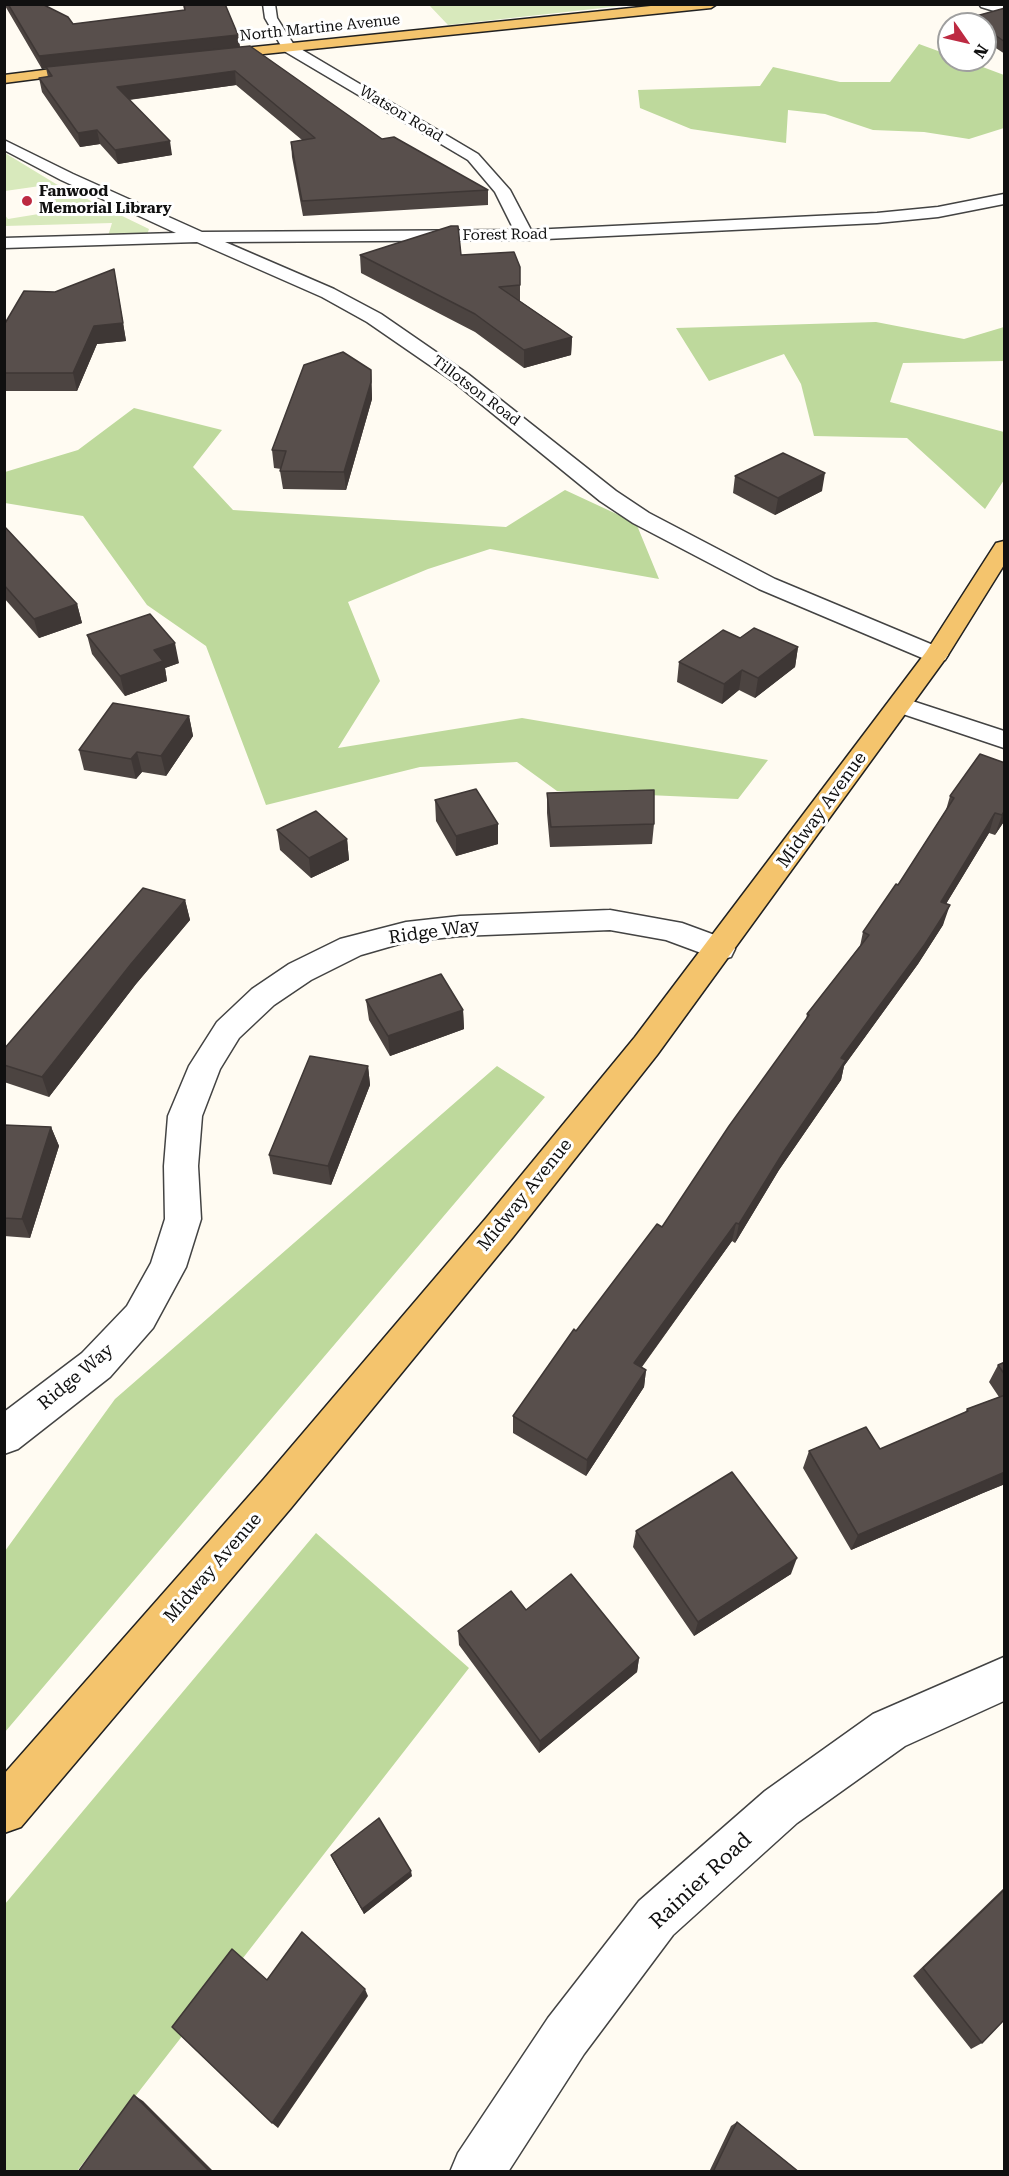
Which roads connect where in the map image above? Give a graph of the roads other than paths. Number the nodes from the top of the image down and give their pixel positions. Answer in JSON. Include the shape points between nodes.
{"nodes":[{"id":1,"x":269,"y":4,"type":"edge"},
{"id":2,"x":711,"y":4,"type":"edge"},
{"id":3,"x":985,"y":4,"type":"edge"},
{"id":4,"x":1005,"y":10,"type":"edge"},
{"id":5,"x":289,"y":48,"type":"junction"},
{"id":6,"x":199,"y":57,"type":"edge"},
{"id":7,"x":110,"y":66,"type":"edge"},
{"id":8,"x":4,"y":79,"type":"edge"},
{"id":9,"x":4,"y":144,"type":"edge"},
{"id":10,"x":1005,"y":199,"type":"edge"},
{"id":11,"x":525,"y":235,"type":"junction"},
{"id":12,"x":199,"y":237,"type":"junction"},
{"id":13,"x":4,"y":243,"type":"edge"},
{"id":14,"x":1005,"y":548,"type":"edge"},
{"id":15,"x":936,"y":655,"type":"junction"},
{"id":16,"x":900,"y":705,"type":"junction"},
{"id":17,"x":1005,"y":740,"type":"edge"},
{"id":18,"x":720,"y":948,"type":"junction"},
{"id":19,"x":4,"y":1436,"type":"edge"},
{"id":20,"x":1005,"y":1679,"type":"edge"},
{"id":21,"x":4,"y":1810,"type":"edge"},
{"id":22,"x":477,"y":2172,"type":"edge"}],
"edges":[{"from":1,"to":5,"type":"street","name":"Watson Road","via":[[271,18]]},
{"from":2,"to":5,"type":"main road","name":"North Martine Avenue"},
{"from":3,"to":4,"type":"street"},
{"from":5,"to":6,"type":"main road","name":"North Martine Avenue"},
{"from":5,"to":11,"type":"street","name":"Watson Road","via":[[473,157],[502,190]]},
{"from":7,"to":8,"type":"main road"},
{"from":9,"to":12,"type":"street","name":"Tillotson Road"},
{"from":10,"to":11,"type":"street","name":"Forest Road","via":[[938,212],[877,218]]},
{"from":11,"to":12,"type":"street","name":"Forest Road"},
{"from":12,"to":13,"type":"street","name":"Forest Road"},
{"from":12,"to":15,"type":"street","name":"Tillotson Road","via":[[328,293],[374,318],[461,378],[641,518],[767,584]]},
{"from":14,"to":15,"type":"main road","name":"Midway Avenue"},
{"from":15,"to":16,"type":"main road","name":"Midway Avenue"},
{"from":16,"to":17,"type":"street"},
{"from":16,"to":18,"type":"main road","name":"Midway Avenue"},
{"from":18,"to":19,"type":"street","name":"Ridge Way","via":[[671,930],[610,920],[460,926],[406,932],[351,948],[300,972],[263,997],[228,1030],[205,1066],[185,1116],[181,1167],[183,1219],[168,1267],[140,1317],[96,1365]]},
{"from":18,"to":21,"type":"main road","name":"Midway Avenue","via":[[492,1236],[277,1494]]},
{"from":20,"to":22,"type":"street","name":"Rainier Road","via":[[889,1730],[781,1808],[656,1918],[566,2036]]}]}
